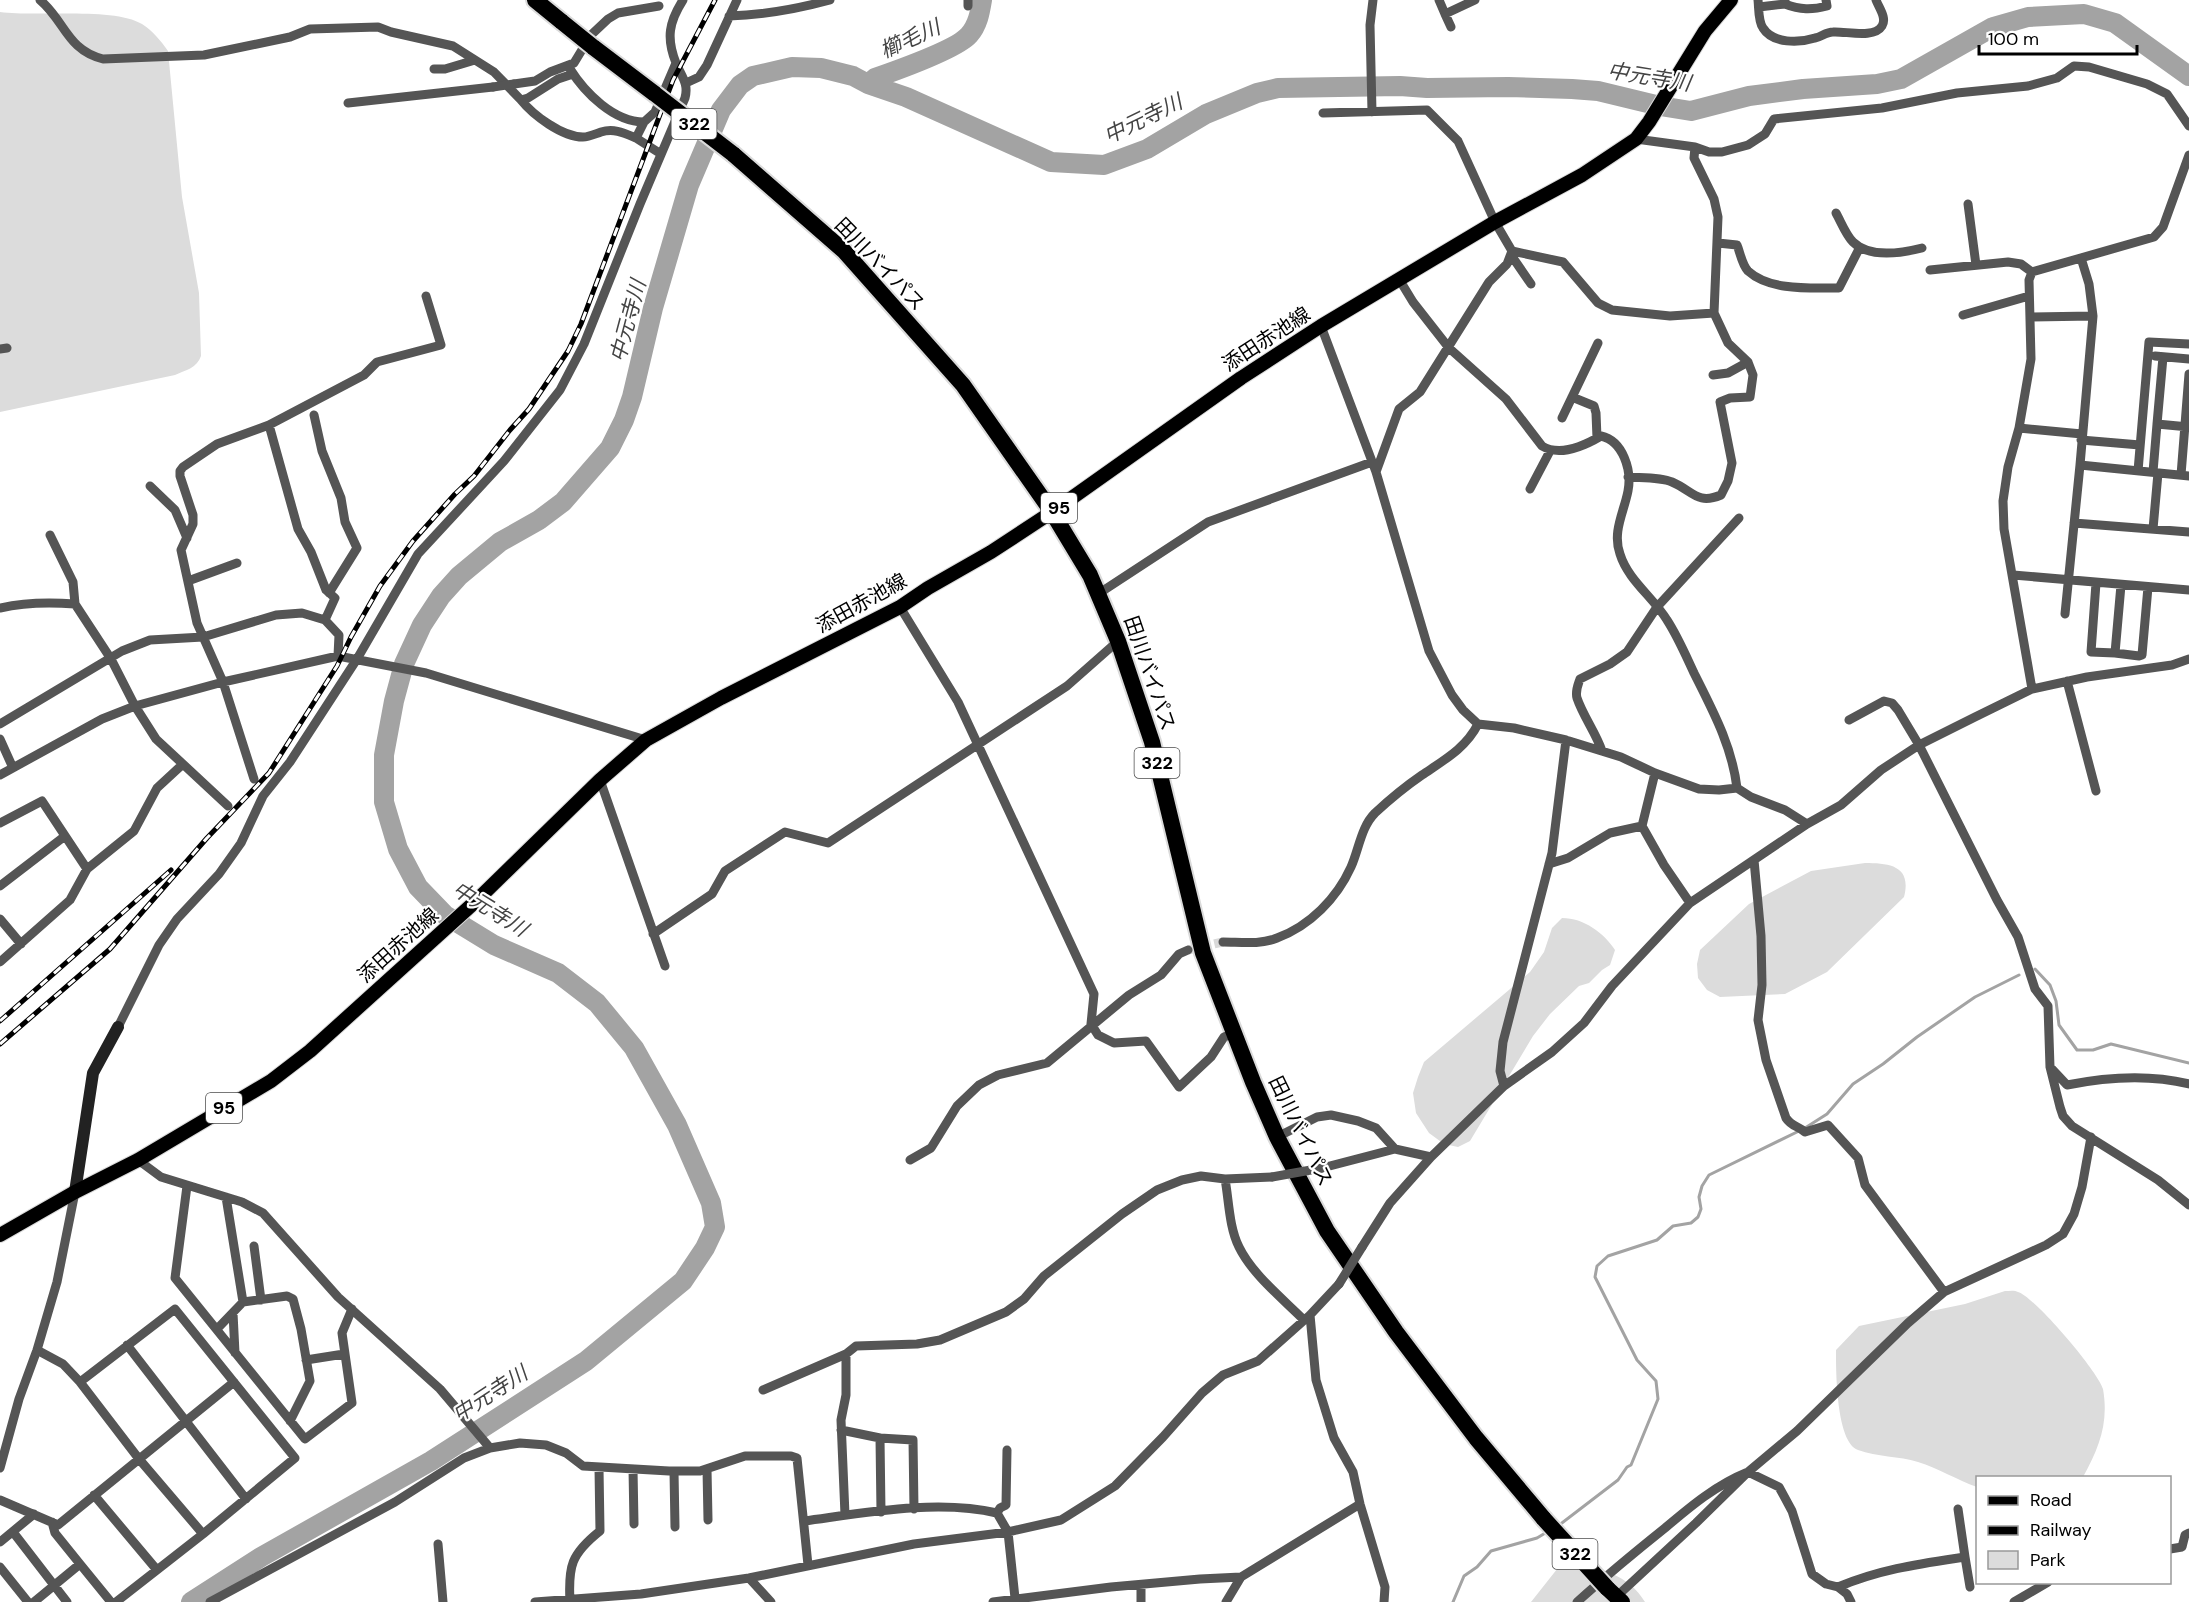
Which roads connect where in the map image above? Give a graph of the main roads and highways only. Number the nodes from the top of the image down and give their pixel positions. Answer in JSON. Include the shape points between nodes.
{"nodes":[{"id":1,"x":535,"y":0,"type":"edge"},
{"id":2,"x":1731,"y":0,"type":"edge"},
{"id":3,"x":1052,"y":513,"type":"junction"},
{"id":4,"x":118,"y":1027,"type":"road end"},
{"id":5,"x":75,"y":1192,"type":"junction"},
{"id":6,"x":0,"y":1235,"type":"edge"},
{"id":7,"x":1614,"y":1597,"type":"edge"}],
"edges":[{"from":1,"to":3,"type":"highway","name":"田川バイパス","number":"322","bridge":true,"via":[[734,154],[844,251],[963,385]]},
{"from":2,"to":3,"type":"main road","name":"添田赤池線","number":"95","via":[[1705,32],[1636,139],[1582,175],[1494,222],[1321,326]]},
{"from":3,"to":5,"type":"main road","name":"添田赤池線","number":"95","via":[[900,607],[646,740],[310,1051],[271,1081],[138,1160]]},
{"from":3,"to":7,"type":"highway","name":"田川バイパス","number":"322","bridge":true,"via":[[1090,575],[1118,641],[1152,742],[1203,953],[1277,1137],[1327,1231],[1396,1332],[1476,1438]]},
{"from":4,"to":5,"type":"main road","via":[[93,1073]]},
{"from":5,"to":6,"type":"main road","name":"添田赤池線","number":"95"}]}
